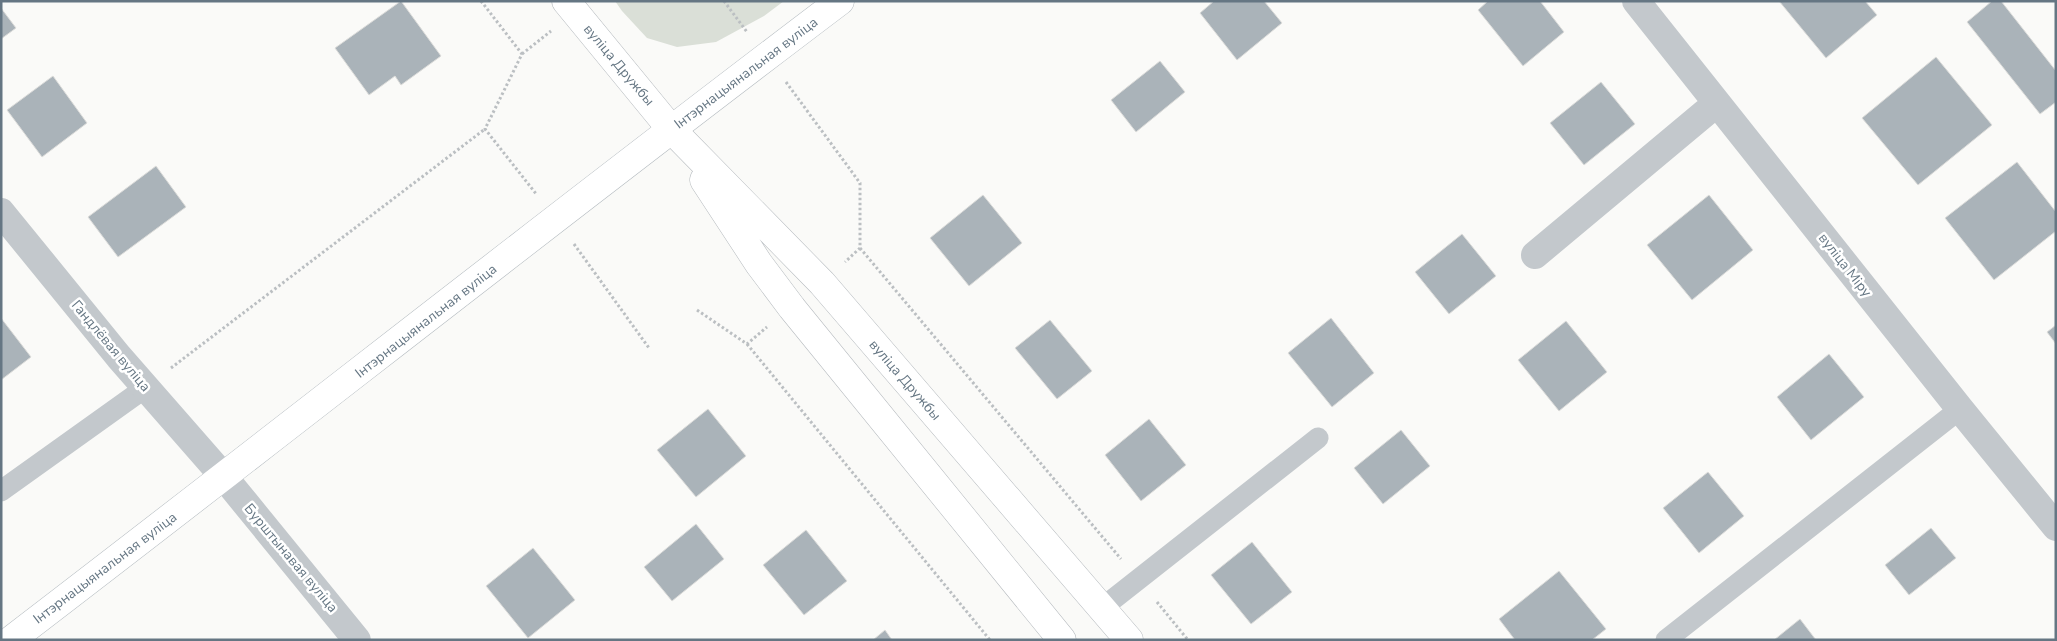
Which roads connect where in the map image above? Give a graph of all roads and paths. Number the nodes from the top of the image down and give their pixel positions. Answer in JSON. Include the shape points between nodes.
{"nodes":[{"id":1,"x":482,"y":1,"type":"edge"},
{"id":2,"x":566,"y":1,"type":"edge"},
{"id":3,"x":724,"y":1,"type":"edge"},
{"id":4,"x":840,"y":1,"type":"edge"},
{"id":5,"x":1636,"y":1,"type":"edge"},
{"id":6,"x":766,"y":57,"type":"junction"},
{"id":7,"x":1716,"y":103,"type":"junction"},
{"id":8,"x":485,"y":129,"type":"junction"},
{"id":9,"x":671,"y":129,"type":"junction"},
{"id":10,"x":1,"y":212,"type":"edge"},
{"id":11,"x":556,"y":220,"type":"junction"},
{"id":12,"x":860,"y":248,"type":"junction"},
{"id":13,"x":1535,"y":255,"type":"dead end"},
{"id":14,"x":822,"y":283,"type":"junction"},
{"id":15,"x":792,"y":308,"type":"junction"},
{"id":16,"x":697,"y":310,"type":"dead end"},
{"id":17,"x":747,"y":344,"type":"junction"},
{"id":18,"x":649,"y":348,"type":"dead end"},
{"id":19,"x":145,"y":388,"type":"junction"},
{"id":20,"x":1960,"y":409,"type":"junction"},
{"id":21,"x":1318,"y":438,"type":"dead end"},
{"id":22,"x":224,"y":478,"type":"junction"},
{"id":23,"x":1,"y":492,"type":"edge"},
{"id":24,"x":2056,"y":527,"type":"edge"},
{"id":25,"x":1138,"y":580,"type":"junction"},
{"id":26,"x":1102,"y":608,"type":"junction"},
{"id":27,"x":11,"y":640,"type":"edge"},
{"id":28,"x":358,"y":640,"type":"edge"},
{"id":29,"x":990,"y":640,"type":"edge"},
{"id":30,"x":1062,"y":640,"type":"edge"},
{"id":31,"x":1130,"y":640,"type":"edge"},
{"id":32,"x":1188,"y":640,"type":"edge"},
{"id":33,"x":1666,"y":640,"type":"edge"}],
"edges":[{"from":1,"to":8,"type":"path","via":[[522,54]]},
{"from":2,"to":9,"type":"main road","name":"вуліца Дружбы"},
{"from":3,"to":6,"type":"path"},
{"from":4,"to":6,"type":"main road","name":"Інтэрнацыянальная вуліца"},
{"from":5,"to":7,"type":"street","name":"вуліца Міру"},
{"from":6,"to":9,"type":"main road","name":"Інтэрнацыянальная вуліца"},
{"from":6,"to":12,"type":"path","via":[[860,183]]},
{"from":7,"to":13,"type":"street"},
{"from":7,"to":20,"type":"street","name":"вуліца Міру"},
{"from":8,"to":11,"type":"path"},
{"from":8,"to":19,"type":"path"},
{"from":9,"to":11,"type":"main road","name":"Інтэрнацыянальная вуліца"},
{"from":9,"to":14,"type":"main road","name":"вуліца Дружбы"},
{"from":9,"to":15,"type":"main road","name":"вуліца Дружбы","via":[[759,264]]},
{"from":10,"to":19,"type":"street","name":"Гандлёвая вуліца"},
{"from":11,"to":18,"type":"path"},
{"from":11,"to":22,"type":"main road","name":"Інтэрнацыянальная вуліца"},
{"from":12,"to":14,"type":"path"},
{"from":12,"to":25,"type":"path"},
{"from":14,"to":26,"type":"main road","name":"вуліца Дружбы"},
{"from":15,"to":17,"type":"path"},
{"from":15,"to":30,"type":"main road","name":"вуліца Дружбы"},
{"from":16,"to":17,"type":"path"},
{"from":17,"to":29,"type":"path"},
{"from":19,"to":22,"type":"street","name":"Гандлёвая вуліца"},
{"from":19,"to":23,"type":"lane"},
{"from":20,"to":24,"type":"street","name":"вуліца Міру"},
{"from":20,"to":33,"type":"lane"},
{"from":21,"to":25,"type":"lane"},
{"from":22,"to":27,"type":"main road","name":"Інтэрнацыянальная вуліца"},
{"from":22,"to":28,"type":"street","name":"Бурштынавая вуліца"},
{"from":25,"to":26,"type":"lane"},
{"from":25,"to":32,"type":"path"},
{"from":26,"to":31,"type":"main road","name":"вуліца Дружбы"}]}
